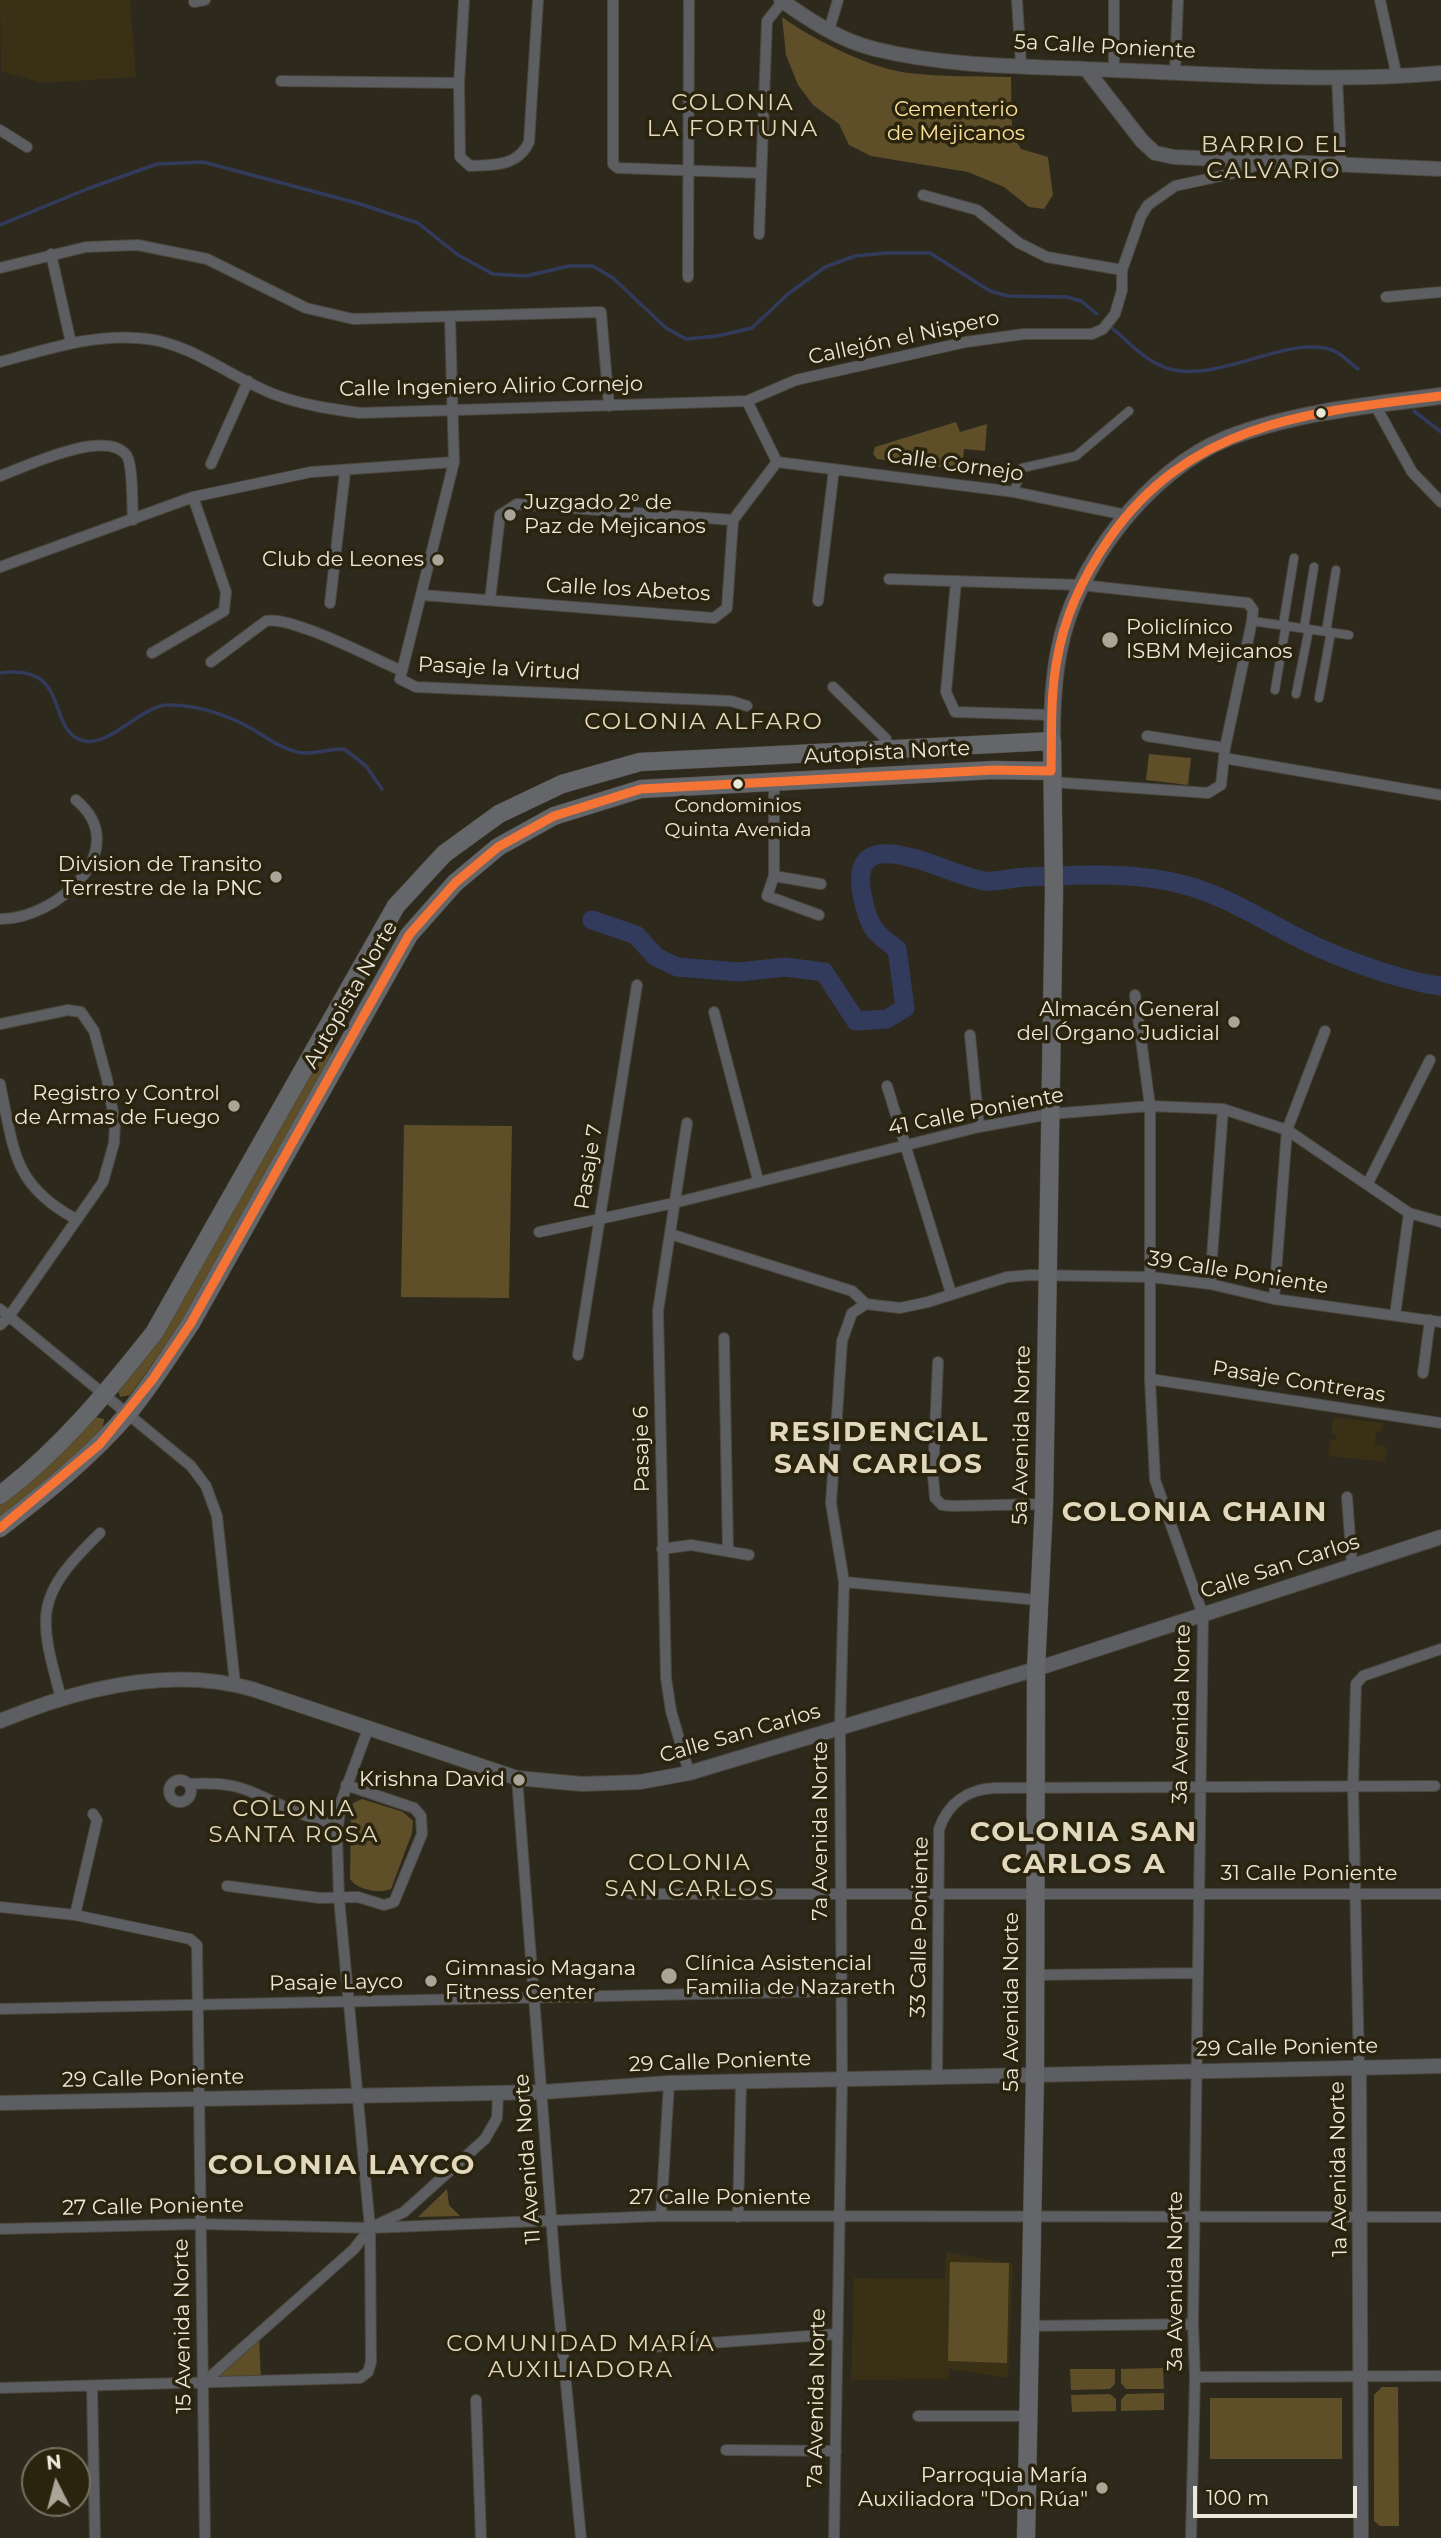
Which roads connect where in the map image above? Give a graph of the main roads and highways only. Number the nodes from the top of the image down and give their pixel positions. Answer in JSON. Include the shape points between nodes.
{"nodes":[{"id":1,"x":1441,"y":396,"type":"edge"},
{"id":2,"x":1052,"y":741,"type":"junction"},
{"id":3,"x":1052,"y":776,"type":"junction"},
{"id":4,"x":362,"y":962,"type":"junction"},
{"id":5,"x":386,"y":975,"type":"junction"},
{"id":6,"x":336,"y":1011,"type":"junction"},
{"id":7,"x":339,"y":1059,"type":"junction"},
{"id":8,"x":0,"y":1495,"type":"edge"},
{"id":9,"x":0,"y":1528,"type":"edge"},
{"id":10,"x":1026,"y":2538,"type":"edge"}],
"edges":[{"from":1,"to":2,"type":"main road","name":"5a Avenida Norte","via":[[1263,427],[1193,456],[1164,478],[1126,515],[1081,585],[1059,650]]},
{"from":2,"to":3,"type":"main road","name":"5a Avenida Norte"},
{"from":2,"to":4,"type":"main road","name":"Autopista Norte","via":[[640,762],[562,784],[499,814],[444,854],[396,906]]},
{"from":3,"to":5,"type":"main road","name":"Autopista Norte","via":[[994,770],[641,789],[554,816],[498,847],[455,883],[409,935]]},
{"from":3,"to":10,"type":"main road","name":"5a Avenida Norte","via":[[1054,892],[1044,1504],[1036,1669],[1035,2075]]},
{"from":4,"to":5,"type":"main road","via":[[360,974],[366,981]]},
{"from":4,"to":6,"type":"main road","name":"Autopista Norte"},
{"from":5,"to":7,"type":"main road","name":"Autopista Norte"},
{"from":6,"to":7,"type":"main road","via":[[346,1004],[354,1009],[336,1050]]},
{"from":6,"to":8,"type":"main road","name":"Autopista Norte","via":[[154,1333],[104,1396]]},
{"from":7,"to":9,"type":"main road","name":"Autopista Norte","via":[[191,1323],[127,1413],[41,1497]]}]}
